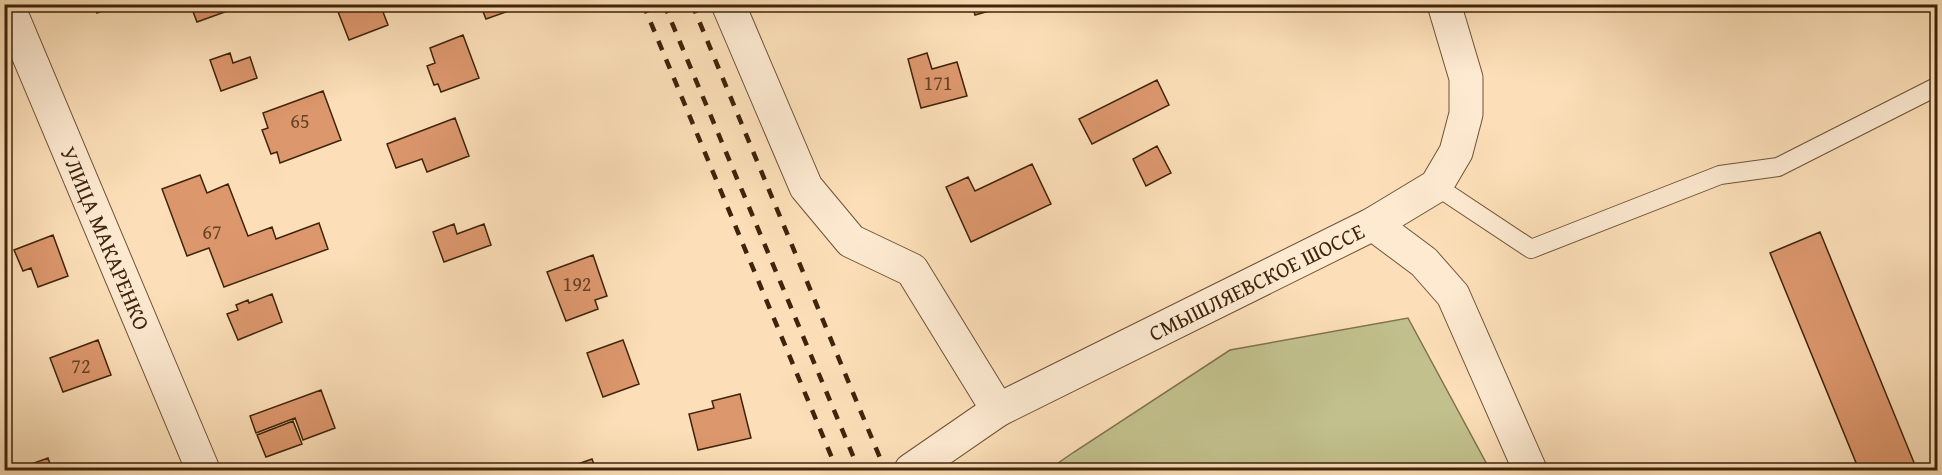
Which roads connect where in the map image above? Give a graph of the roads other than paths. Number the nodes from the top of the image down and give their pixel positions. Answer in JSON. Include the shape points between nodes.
{"nodes":[{"id":1,"x":7,"y":4,"type":"edge"},
{"id":2,"x":728,"y":4,"type":"edge"},
{"id":3,"x":1444,"y":4,"type":"edge"},
{"id":4,"x":1938,"y":86,"type":"edge"},
{"id":5,"x":1436,"y":186,"type":"junction"},
{"id":6,"x":1373,"y":224,"type":"junction"},
{"id":7,"x":998,"y":410,"type":"junction"},
{"id":8,"x":203,"y":471,"type":"edge"},
{"id":9,"x":911,"y":471,"type":"edge"},
{"id":10,"x":1530,"y":471,"type":"edge"}],
"edges":[{"from":1,"to":8,"type":"street","name":"УЛИЦА МАКАРЕНКО"},
{"from":2,"to":7,"type":"street","via":[[807,187],[851,241],[912,270]]},
{"from":3,"to":5,"type":"street","name":"СМЫШЛЯЕВСКОЕ ШОССЕ","via":[[1466,78],[1466,114],[1456,152]]},
{"from":4,"to":5,"type":"lane","via":[[1778,167],[1720,176],[1531,249]]},
{"from":5,"to":6,"type":"street","name":"СМЫШЛЯЕВСКОЕ ШОССЕ"},
{"from":6,"to":7,"type":"street","name":"СМЫШЛЯЕВСКОЕ ШОССЕ"},
{"from":6,"to":10,"type":"street","via":[[1424,262],[1453,295]]},
{"from":7,"to":9,"type":"street","name":"СМЫШЛЯЕВСКОЕ ШОССЕ"}]}
